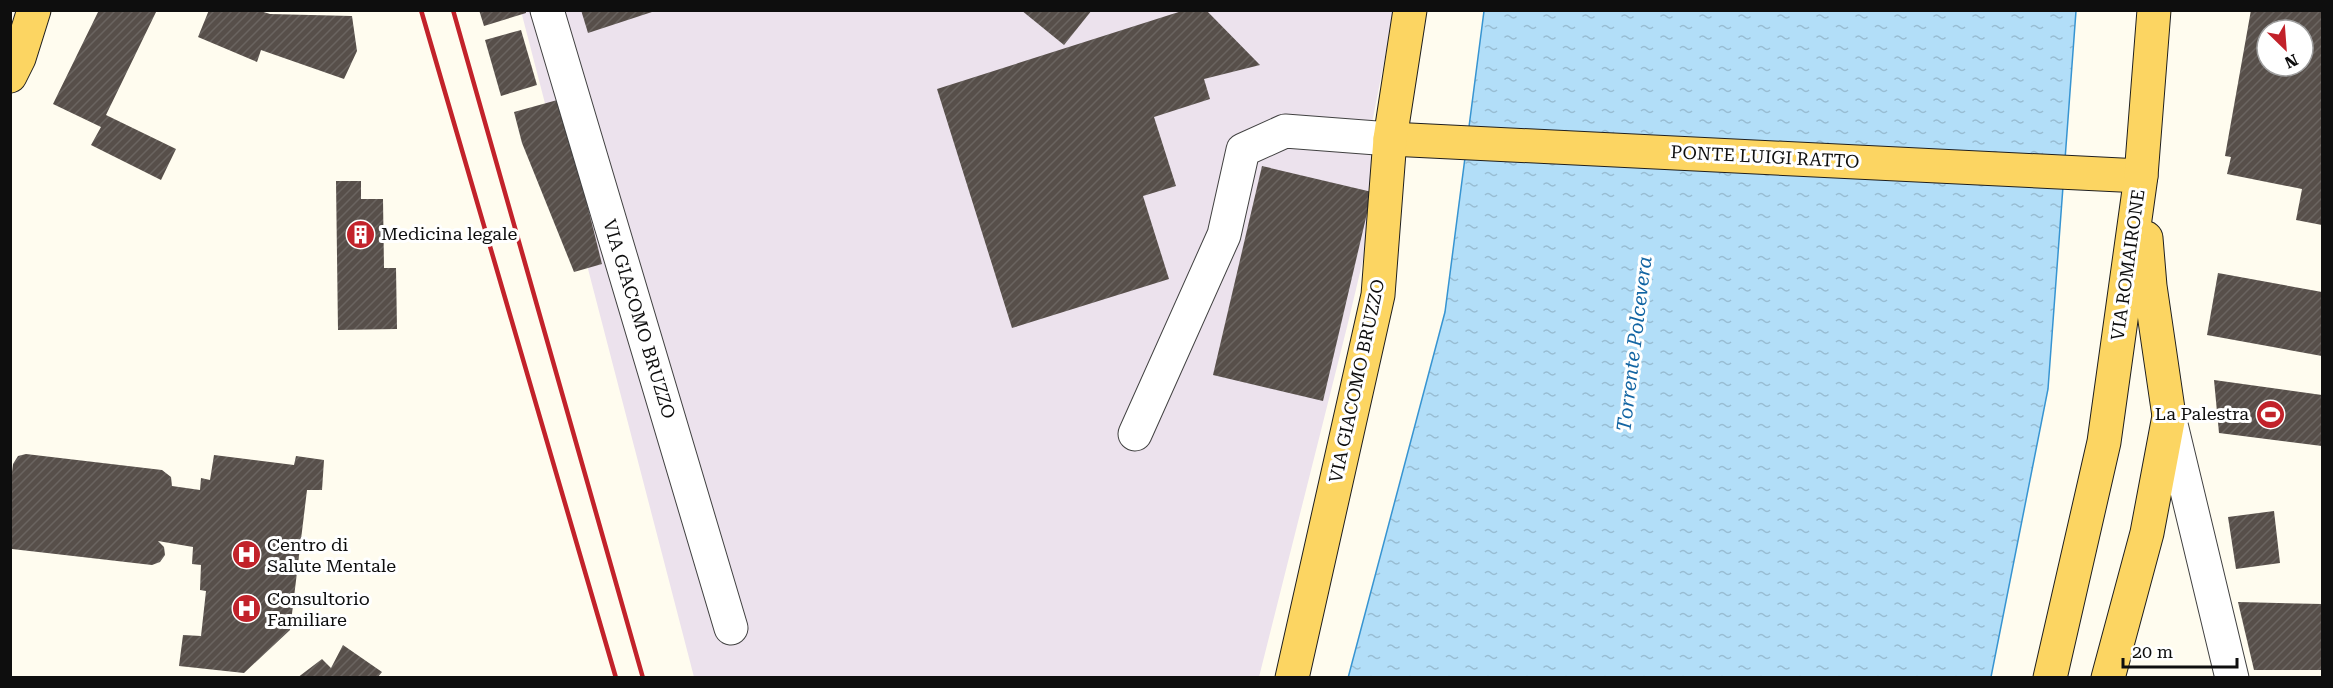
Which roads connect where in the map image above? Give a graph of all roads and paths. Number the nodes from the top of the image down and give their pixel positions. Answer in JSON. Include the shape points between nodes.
{"nodes":[{"id":1,"x":34,"y":10,"type":"edge"},
{"id":2,"x":547,"y":10,"type":"edge"},
{"id":3,"x":1410,"y":10,"type":"edge"},
{"id":4,"x":2154,"y":10,"type":"edge"},
{"id":5,"x":10,"y":76,"type":"edge"},
{"id":6,"x":1389,"y":138,"type":"junction"},
{"id":7,"x":2141,"y":176,"type":"junction"},
{"id":8,"x":2169,"y":416,"type":"junction"},
{"id":9,"x":1135,"y":434,"type":"dead end"},
{"id":10,"x":730,"y":628,"type":"dead end"},
{"id":11,"x":1292,"y":678,"type":"edge"},
{"id":12,"x":2050,"y":678,"type":"edge"},
{"id":13,"x":2108,"y":678,"type":"edge"},
{"id":14,"x":2232,"y":678,"type":"edge"}],
"edges":[{"from":1,"to":5,"type":"main road"},
{"from":2,"to":10,"type":"street","name":"VIA GIACOMO BRUZZO"},
{"from":3,"to":6,"type":"main road","name":"VIA GIACOMO BRUZZO"},
{"from":4,"to":7,"type":"main road"},
{"from":6,"to":7,"type":"main road","name":"PONTE LUIGI RATTO"},
{"from":6,"to":9,"type":"street","via":[[1285,130],[1243,150],[1224,235]]},
{"from":6,"to":11,"type":"main road","name":"VIA GIACOMO BRUZZO","via":[[1378,295]]},
{"from":7,"to":8,"type":"main road","name":"VIA ROMAIRONE","via":[[2150,285]]},
{"from":7,"to":12,"type":"main road","name":"VIA ROMAIRONE","via":[[2104,442]]},
{"from":8,"to":13,"type":"main road","name":"VIA ROMAIRONE","via":[[2147,533]]},
{"from":8,"to":14,"type":"street"}]}
